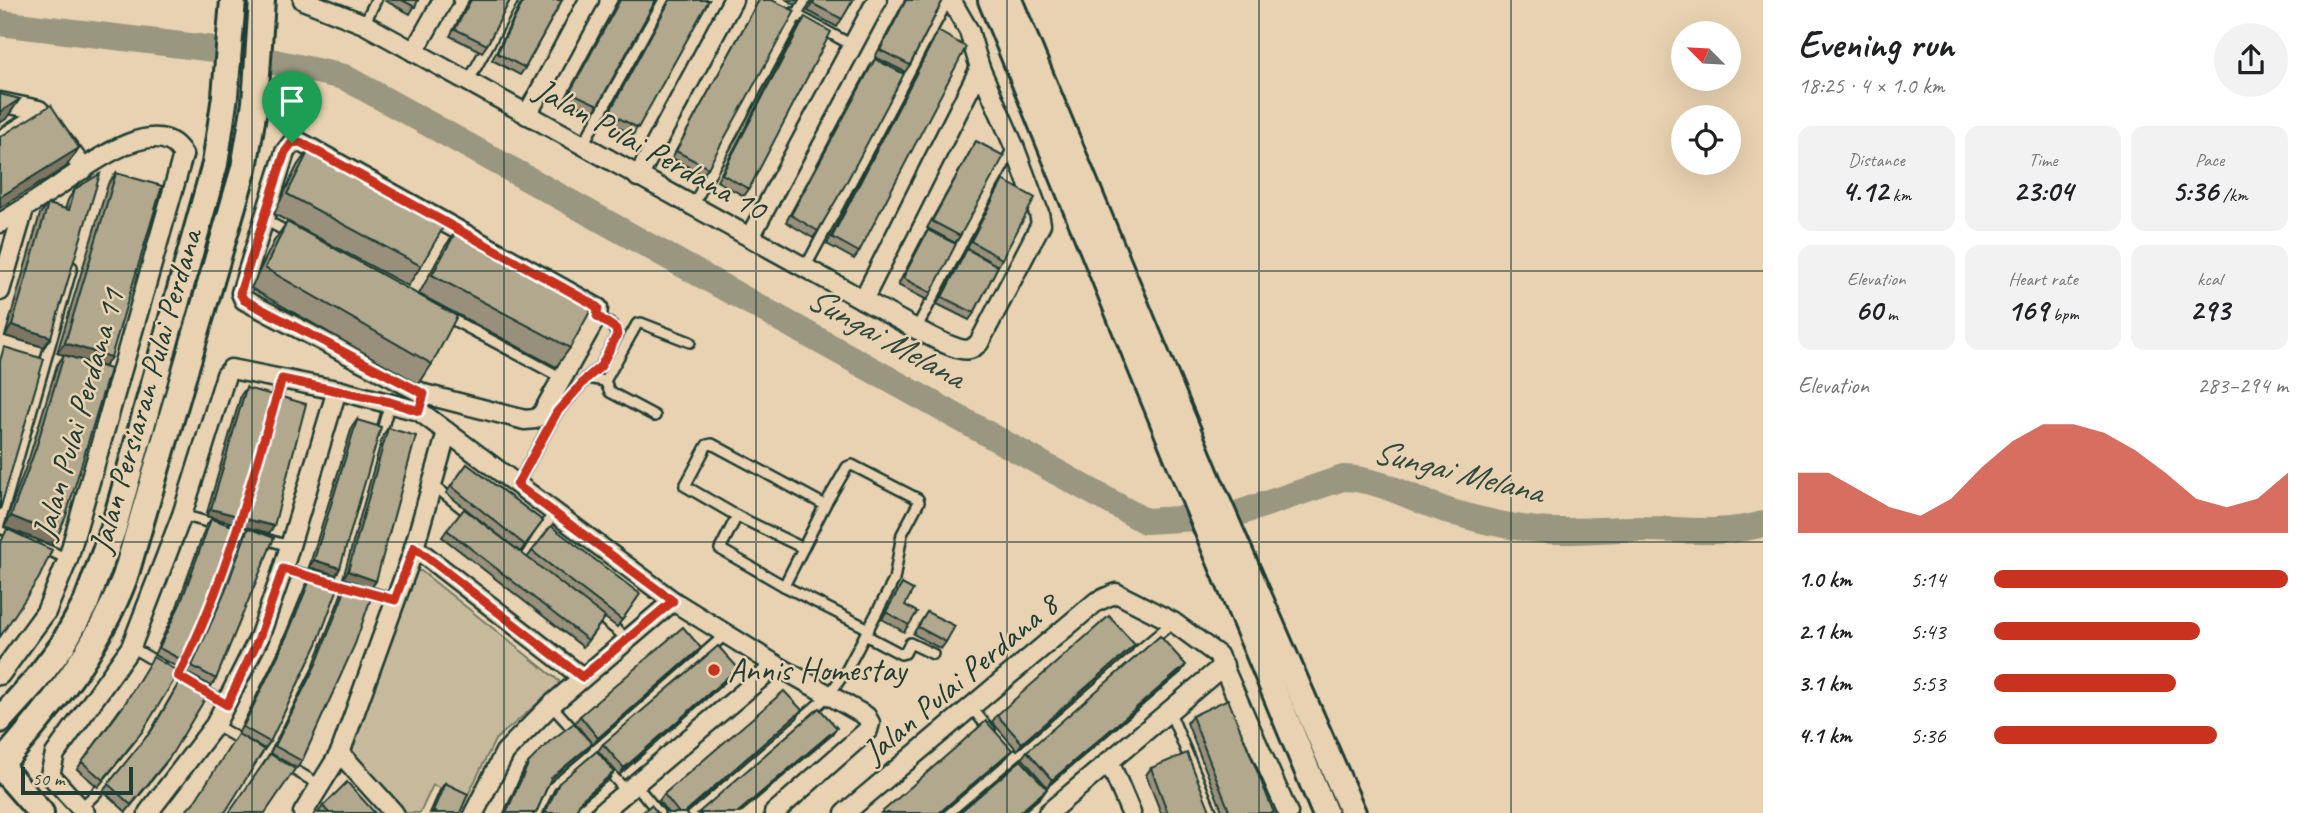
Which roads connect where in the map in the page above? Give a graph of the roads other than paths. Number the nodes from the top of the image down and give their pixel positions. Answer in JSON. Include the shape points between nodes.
{"nodes":[{"id":1,"x":233,"y":0,"type":"edge"},
{"id":2,"x":262,"y":0,"type":"edge"},
{"id":3,"x":303,"y":0,"type":"edge"},
{"id":4,"x":376,"y":0,"type":"edge"},
{"id":5,"x":443,"y":0,"type":"edge"},
{"id":6,"x":513,"y":0,"type":"edge"},
{"id":7,"x":589,"y":0,"type":"edge"},
{"id":8,"x":664,"y":0,"type":"edge"},
{"id":9,"x":733,"y":0,"type":"edge"},
{"id":10,"x":805,"y":0,"type":"edge"},
{"id":11,"x":877,"y":0,"type":"edge"},
{"id":12,"x":950,"y":0,"type":"edge"},
{"id":13,"x":991,"y":0,"type":"edge"},
{"id":14,"x":1009,"y":0,"type":"edge"},
{"id":15,"x":793,"y":12,"type":"junction"},
{"id":16,"x":364,"y":24,"type":"junction"},
{"id":17,"x":852,"y":45,"type":"junction"},
{"id":18,"x":414,"y":52,"type":"junction"},
{"id":19,"x":980,"y":68,"type":"junction"},
{"id":20,"x":468,"y":82,"type":"junction"},
{"id":21,"x":0,"y":102,"type":"edge"},
{"id":22,"x":39,"y":110,"type":"junction"},
{"id":23,"x":527,"y":115,"type":"junction"},
{"id":24,"x":0,"y":135,"type":"edge"},
{"id":25,"x":582,"y":146,"type":"junction"},
{"id":26,"x":1014,"y":146,"type":"junction"},
{"id":27,"x":183,"y":155,"type":"junction"},
{"id":28,"x":215,"y":164,"type":"junction"},
{"id":29,"x":96,"y":165,"type":"junction"},
{"id":30,"x":638,"y":177,"type":"junction"},
{"id":31,"x":692,"y":207,"type":"junction"},
{"id":32,"x":24,"y":209,"type":"junction"},
{"id":33,"x":263,"y":219,"type":"junction"},
{"id":34,"x":0,"y":223,"type":"edge"},
{"id":35,"x":751,"y":237,"type":"junction"},
{"id":36,"x":299,"y":238,"type":"edge"},
{"id":37,"x":75,"y":258,"type":"edge"},
{"id":38,"x":805,"y":268,"type":"junction"},
{"id":39,"x":0,"y":291,"type":"edge"},
{"id":40,"x":863,"y":300,"type":"junction"},
{"id":41,"x":431,"y":308,"type":"edge"},
{"id":42,"x":597,"y":316,"type":"junction"},
{"id":43,"x":916,"y":329,"type":"junction"},
{"id":44,"x":690,"y":342,"type":"dead end"},
{"id":45,"x":34,"y":356,"type":"edge"},
{"id":46,"x":46,"y":359,"type":"junction"},
{"id":47,"x":58,"y":362,"type":"dead end"},
{"id":48,"x":562,"y":378,"type":"junction"},
{"id":49,"x":587,"y":378,"type":"junction"},
{"id":50,"x":282,"y":379,"type":"junction"},
{"id":51,"x":605,"y":381,"type":"junction"},
{"id":52,"x":337,"y":390,"type":"junction"},
{"id":53,"x":390,"y":402,"type":"junction"},
{"id":54,"x":421,"y":402,"type":"junction"},
{"id":55,"x":550,"y":413,"type":"junction"},
{"id":56,"x":655,"y":416,"type":"dead end"},
{"id":57,"x":447,"y":432,"type":"junction"},
{"id":58,"x":1197,"y":479,"type":"junction"},
{"id":59,"x":432,"y":484,"type":"junction"},
{"id":60,"x":517,"y":485,"type":"junction"},
{"id":61,"x":825,"y":505,"type":"junction"},
{"id":62,"x":554,"y":512,"type":"junction"},
{"id":63,"x":182,"y":515,"type":"junction"},
{"id":64,"x":737,"y":516,"type":"junction"},
{"id":65,"x":0,"y":522,"type":"edge"},
{"id":66,"x":484,"y":525,"type":"edge"},
{"id":67,"x":0,"y":528,"type":"edge"},
{"id":68,"x":236,"y":530,"type":"junction"},
{"id":69,"x":1219,"y":532,"type":"junction"},
{"id":70,"x":23,"y":538,"type":"edge"},
{"id":71,"x":34,"y":544,"type":"edge"},
{"id":72,"x":289,"y":545,"type":"junction"},
{"id":73,"x":414,"y":547,"type":"junction"},
{"id":74,"x":803,"y":548,"type":"junction"},
{"id":75,"x":514,"y":550,"type":"edge"},
{"id":76,"x":525,"y":558,"type":"junction"},
{"id":77,"x":68,"y":559,"type":"junction"},
{"id":78,"x":535,"y":566,"type":"edge"},
{"id":79,"x":283,"y":569,"type":"junction"},
{"id":80,"x":339,"y":584,"type":"junction"},
{"id":81,"x":784,"y":586,"type":"junction"},
{"id":82,"x":395,"y":600,"type":"junction"},
{"id":83,"x":673,"y":601,"type":"junction"},
{"id":84,"x":587,"y":606,"type":"edge"},
{"id":85,"x":1173,"y":622,"type":"junction"},
{"id":86,"x":867,"y":632,"type":"junction"},
{"id":87,"x":727,"y":633,"type":"junction"},
{"id":88,"x":628,"y":639,"type":"junction"},
{"id":89,"x":131,"y":648,"type":"junction"},
{"id":90,"x":933,"y":654,"type":"dead end"},
{"id":91,"x":776,"y":665,"type":"junction"},
{"id":92,"x":1224,"y":665,"type":"junction"},
{"id":93,"x":0,"y":675,"type":"edge"},
{"id":94,"x":178,"y":676,"type":"junction"},
{"id":95,"x":582,"y":677,"type":"junction"},
{"id":96,"x":829,"y":695,"type":"junction"},
{"id":97,"x":227,"y":705,"type":"junction"},
{"id":98,"x":551,"y":705,"type":"junction"},
{"id":99,"x":971,"y":707,"type":"junction"},
{"id":100,"x":1169,"y":710,"type":"junction"},
{"id":101,"x":0,"y":720,"type":"edge"},
{"id":102,"x":215,"y":725,"type":"junction"},
{"id":103,"x":997,"y":737,"type":"edge"},
{"id":104,"x":1005,"y":747,"type":"edge"},
{"id":105,"x":593,"y":752,"type":"junction"},
{"id":106,"x":340,"y":753,"type":"junction"},
{"id":107,"x":267,"y":755,"type":"junction"},
{"id":108,"x":1014,"y":757,"type":"junction"},
{"id":109,"x":1109,"y":761,"type":"junction"},
{"id":110,"x":0,"y":765,"type":"edge"},
{"id":111,"x":1023,"y":766,"type":"edge"},
{"id":112,"x":320,"y":785,"type":"junction"},
{"id":113,"x":631,"y":787,"type":"junction"},
{"id":114,"x":1051,"y":805,"type":"edge"},
{"id":115,"x":83,"y":811,"type":"edge"},
{"id":116,"x":307,"y":811,"type":"edge"},
{"id":117,"x":848,"y":812,"type":"edge"},
{"id":118,"x":41,"y":813,"type":"edge"},
{"id":119,"x":148,"y":813,"type":"edge"},
{"id":120,"x":227,"y":813,"type":"edge"},
{"id":121,"x":394,"y":813,"type":"edge"},
{"id":122,"x":474,"y":813,"type":"edge"},
{"id":123,"x":540,"y":813,"type":"edge"},
{"id":124,"x":601,"y":813,"type":"edge"},
{"id":125,"x":659,"y":813,"type":"edge"},
{"id":126,"x":693,"y":813,"type":"edge"},
{"id":127,"x":774,"y":813,"type":"edge"},
{"id":128,"x":948,"y":813,"type":"edge"},
{"id":129,"x":1131,"y":813,"type":"edge"},
{"id":130,"x":1212,"y":813,"type":"edge"},
{"id":131,"x":1288,"y":813,"type":"edge"},
{"id":132,"x":1325,"y":813,"type":"edge"},
{"id":133,"x":1353,"y":813,"type":"edge"}],
"edges":[{"from":1,"to":28,"type":"street","name":"Jalan Persiaran Pulai Perdana"},
{"from":2,"to":110,"type":"street","name":"Jalan Persiaran Pulai Perdana","via":[[255,103],[244,168],[125,577],[112,611],[50,708]]},
{"from":3,"to":16,"type":"street","name":"Jalan Pulai Perdana 10"},
{"from":4,"to":16,"type":"lane"},
{"from":5,"to":18,"type":"street"},
{"from":6,"to":20,"type":"lane"},
{"from":7,"to":23,"type":"street"},
{"from":8,"to":25,"type":"lane"},
{"from":9,"to":30,"type":"street"},
{"from":10,"to":15,"type":"lane"},
{"from":11,"to":17,"type":"street"},
{"from":12,"to":19,"type":"street","via":[[969,31]]},
{"from":12,"to":38,"type":"lane"},
{"from":13,"to":58,"type":"street"},
{"from":14,"to":58,"type":"street"},
{"from":15,"to":17,"type":"lane"},
{"from":15,"to":31,"type":"lane"},
{"from":16,"to":18,"type":"street","name":"Jalan Pulai Perdana 10"},
{"from":17,"to":35,"type":"street"},
{"from":18,"to":20,"type":"street","name":"Jalan Pulai Perdana 10"},
{"from":19,"to":26,"type":"street"},
{"from":19,"to":40,"type":"street"},
{"from":20,"to":23,"type":"street","name":"Jalan Pulai Perdana 10"},
{"from":21,"to":22,"type":"street"},
{"from":22,"to":24,"type":"lane"},
{"from":22,"to":29,"type":"street"},
{"from":23,"to":25,"type":"street","name":"Jalan Pulai Perdana 10"},
{"from":25,"to":30,"type":"street","name":"Jalan Pulai Perdana 10"},
{"from":26,"to":43,"type":"lane"},
{"from":26,"to":43,"type":"street","name":"Jalan Pulai Perdana 10","via":[[1037,206],[1039,231],[971,349],[958,348]]},
{"from":27,"to":28,"type":"street"},
{"from":27,"to":29,"type":"street","via":[[176,144],[161,138],[143,139]]},
{"from":27,"to":77,"type":"street","name":"Jalan Pulai Perdana 11","via":[[114,375]]},
{"from":28,"to":101,"type":"street","name":"Jalan Persiaran Pulai Perdana","via":[[113,530],[86,603],[62,646]]},
{"from":29,"to":32,"type":"street"},
{"from":30,"to":31,"type":"street","name":"Jalan Pulai Perdana 10"},
{"from":31,"to":35,"type":"street","name":"Jalan Pulai Perdana 10"},
{"from":32,"to":34,"type":"street"},
{"from":32,"to":39,"type":"street"},
{"from":33,"to":36,"type":"lane"},
{"from":33,"to":42,"type":"street","via":[[285,152],[292,143],[300,142],[591,303],[598,308]]},
{"from":33,"to":54,"type":"street","via":[[240,293],[244,300]]},
{"from":35,"to":38,"type":"street","name":"Jalan Pulai Perdana 10"},
{"from":37,"to":46,"type":"lane"},
{"from":38,"to":40,"type":"street","name":"Jalan Pulai Perdana 10"},
{"from":40,"to":43,"type":"street","name":"Jalan Pulai Perdana 10"},
{"from":41,"to":48,"type":"lane"},
{"from":42,"to":48,"type":"street"},
{"from":42,"to":49,"type":"lane","via":[[612,325],[617,335],[601,366]]},
{"from":44,"to":51,"type":"lane","via":[[637,324]]},
{"from":45,"to":46,"type":"lane"},
{"from":46,"to":47,"type":"lane"},
{"from":46,"to":65,"type":"lane"},
{"from":48,"to":55,"type":"street"},
{"from":49,"to":51,"type":"lane"},
{"from":49,"to":55,"type":"lane"},
{"from":50,"to":52,"type":"street"},
{"from":50,"to":63,"type":"street","via":[[228,371]]},
{"from":50,"to":68,"type":"lane"},
{"from":51,"to":56,"type":"lane","via":[[610,392]]},
{"from":52,"to":53,"type":"street"},
{"from":52,"to":72,"type":"street"},
{"from":53,"to":54,"type":"street"},
{"from":53,"to":80,"type":"lane"},
{"from":54,"to":55,"type":"street","via":[[525,420]]},
{"from":54,"to":57,"type":"street"},
{"from":55,"to":60,"type":"lane"},
{"from":57,"to":59,"type":"street"},
{"from":57,"to":60,"type":"street"},
{"from":58,"to":69,"type":"street"},
{"from":59,"to":66,"type":"lane"},
{"from":59,"to":73,"type":"street"},
{"from":60,"to":62,"type":"street"},
{"from":61,"to":64,"type":"lane","via":[[707,445],[685,486]]},
{"from":61,"to":74,"type":"lane"},
{"from":61,"to":86,"type":"lane","via":[[852,465],[919,502],[902,534],[894,580]]},
{"from":62,"to":76,"type":"lane"},
{"from":62,"to":83,"type":"street"},
{"from":63,"to":68,"type":"lane"},
{"from":63,"to":89,"type":"street"},
{"from":64,"to":74,"type":"lane"},
{"from":64,"to":81,"type":"lane","via":[[720,549]]},
{"from":67,"to":70,"type":"lane"},
{"from":68,"to":72,"type":"lane"},
{"from":68,"to":94,"type":"lane","via":[[202,627]]},
{"from":69,"to":132,"type":"street"},
{"from":69,"to":133,"type":"street"},
{"from":71,"to":77,"type":"lane"},
{"from":72,"to":79,"type":"street"},
{"from":73,"to":82,"type":"street"},
{"from":73,"to":95,"type":"street"},
{"from":74,"to":81,"type":"lane"},
{"from":75,"to":76,"type":"lane"},
{"from":76,"to":78,"type":"lane"},
{"from":77,"to":93,"type":"street","name":"Jalan Pulai Perdana 11","via":[[46,612]]},
{"from":79,"to":80,"type":"lane"},
{"from":79,"to":97,"type":"street","via":[[259,638]]},
{"from":80,"to":82,"type":"lane"},
{"from":80,"to":107,"type":"lane","via":[[311,663]]},
{"from":81,"to":86,"type":"lane"},
{"from":82,"to":106,"type":"street"},
{"from":83,"to":87,"type":"street"},
{"from":83,"to":88,"type":"street"},
{"from":84,"to":88,"type":"lane"},
{"from":85,"to":92,"type":"street"},
{"from":85,"to":99,"type":"street","name":"Jalan Pulai Perdana 8","via":[[1116,593],[1096,602]]},
{"from":85,"to":108,"type":"lane"},
{"from":86,"to":90,"type":"lane","via":[[901,654],[910,643]]},
{"from":86,"to":96,"type":"lane"},
{"from":87,"to":91,"type":"street"},
{"from":87,"to":105,"type":"lane"},
{"from":88,"to":95,"type":"street"},
{"from":89,"to":94,"type":"lane"},
{"from":89,"to":115,"type":"street","via":[[55,754],[50,775]]},
{"from":91,"to":96,"type":"street"},
{"from":91,"to":113,"type":"street"},
{"from":92,"to":100,"type":"street"},
{"from":92,"to":131,"type":"street"},
{"from":94,"to":97,"type":"lane"},
{"from":94,"to":115,"type":"lane","via":[[145,733]]},
{"from":95,"to":98,"type":"street"},
{"from":96,"to":126,"type":"lane"},
{"from":96,"to":127,"type":"street","via":[[866,716],[868,730]]},
{"from":97,"to":102,"type":"street"},
{"from":98,"to":105,"type":"lane"},
{"from":98,"to":122,"type":"street","via":[[505,752]]},
{"from":99,"to":103,"type":"lane"},
{"from":99,"to":117,"type":"street","name":"Jalan Pulai Perdana 8"},
{"from":100,"to":109,"type":"street"},
{"from":100,"to":130,"type":"lane"},
{"from":102,"to":107,"type":"lane"},
{"from":102,"to":119,"type":"street"},
{"from":104,"to":108,"type":"lane"},
{"from":105,"to":113,"type":"lane"},
{"from":105,"to":123,"type":"lane","via":[[553,787]]},
{"from":106,"to":112,"type":"street"},
{"from":106,"to":121,"type":"street"},
{"from":107,"to":112,"type":"lane"},
{"from":107,"to":120,"type":"lane"},
{"from":108,"to":111,"type":"lane"},
{"from":108,"to":128,"type":"lane"},
{"from":109,"to":114,"type":"street"},
{"from":109,"to":129,"type":"street"},
{"from":110,"to":118,"type":"street"},
{"from":112,"to":116,"type":"street"},
{"from":113,"to":124,"type":"street"},
{"from":113,"to":125,"type":"lane"}]}
